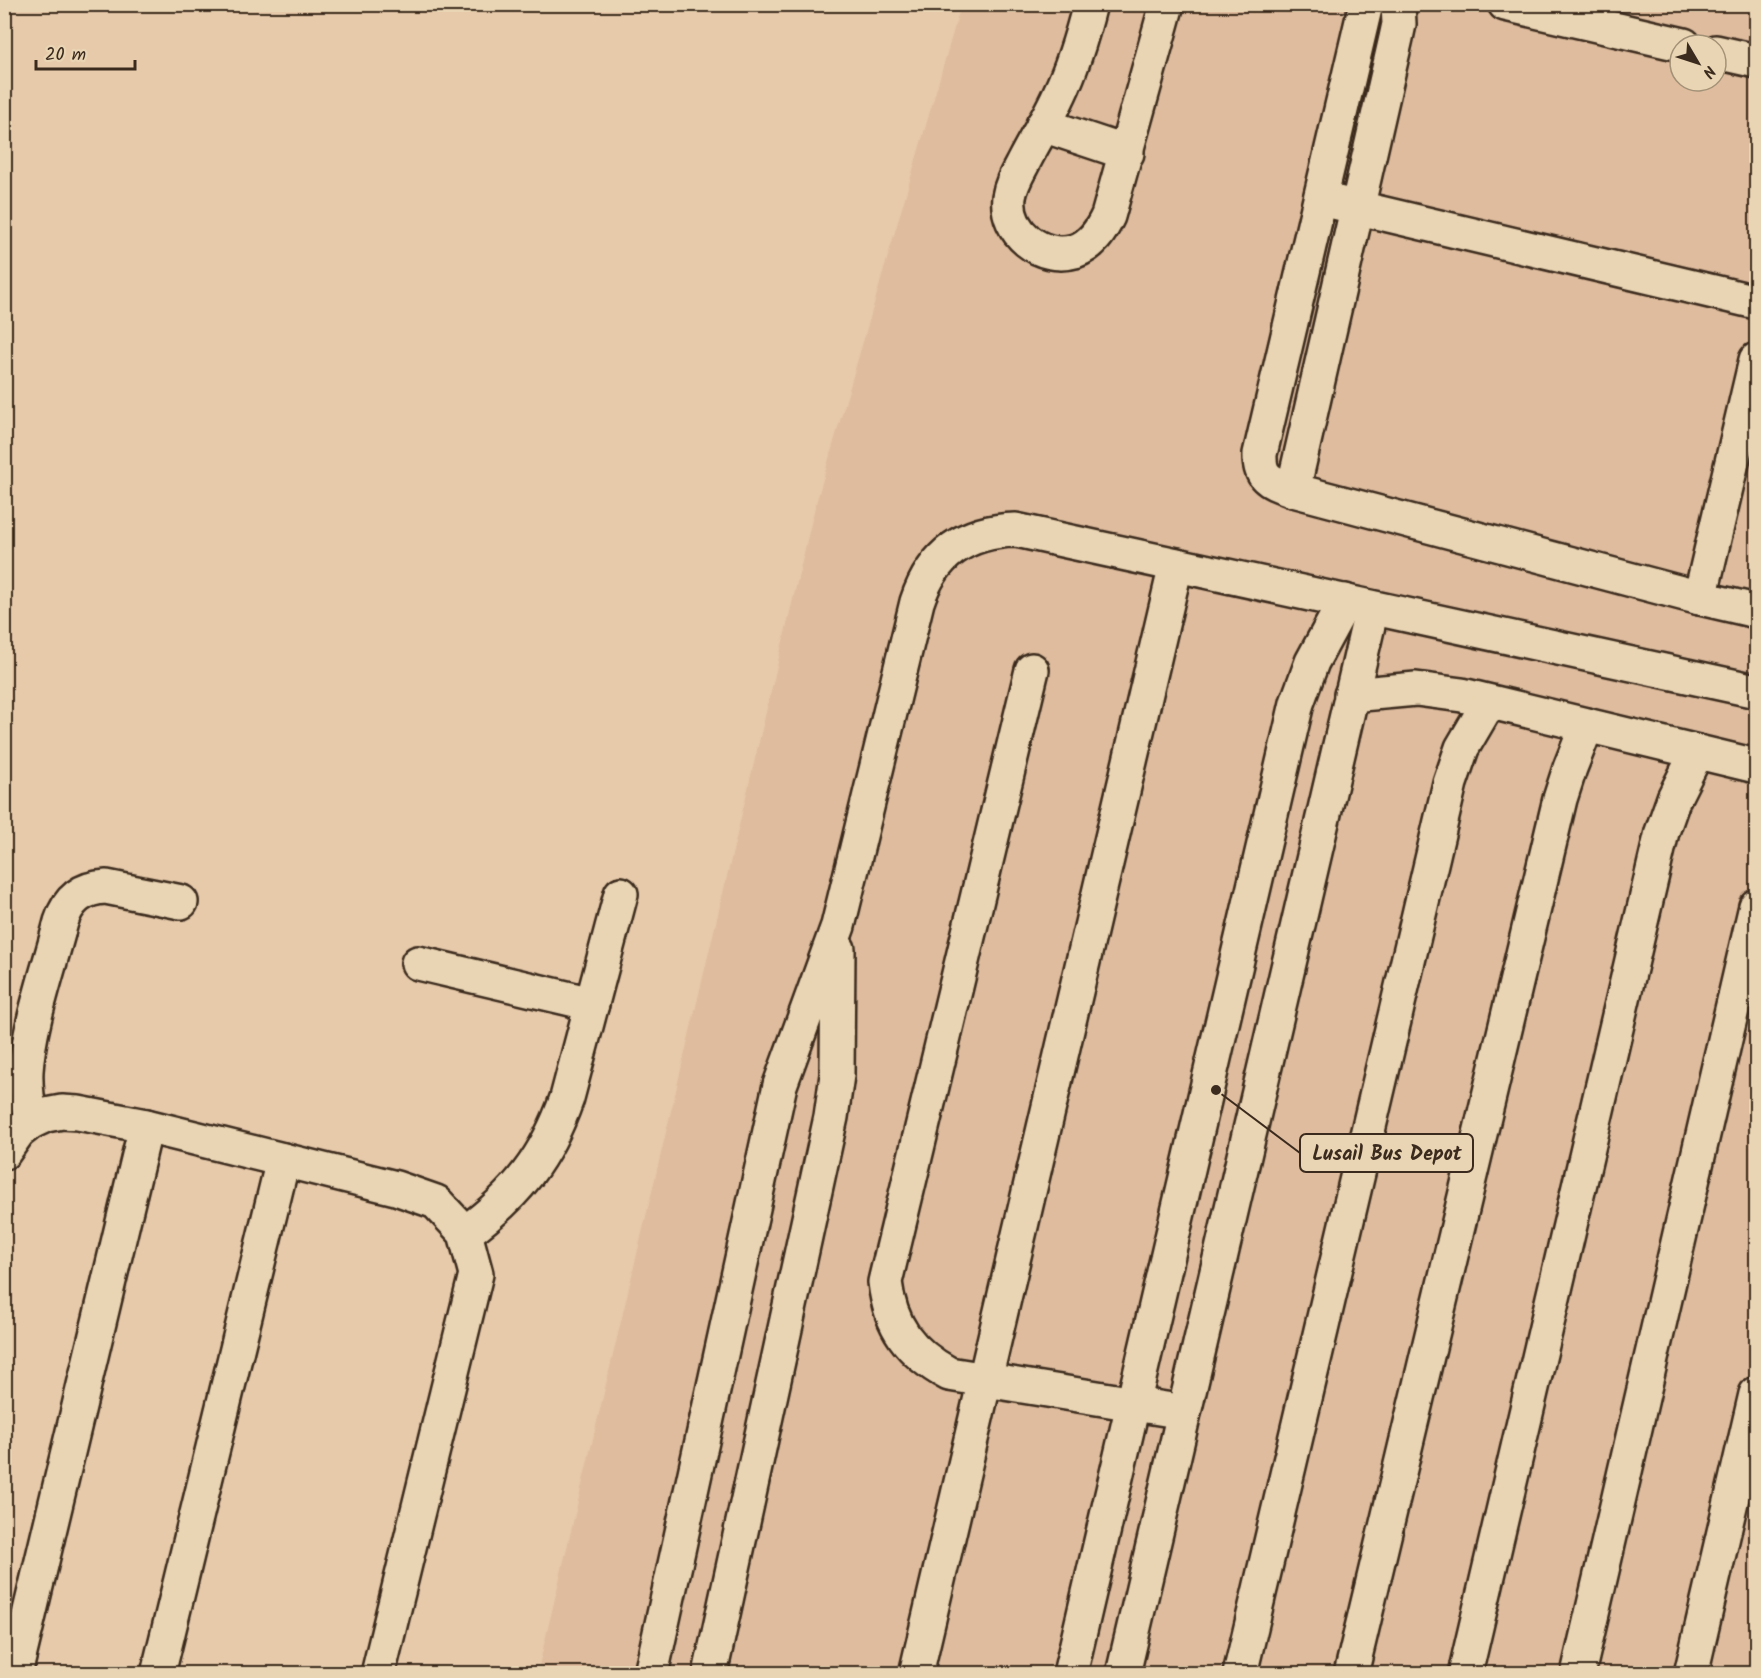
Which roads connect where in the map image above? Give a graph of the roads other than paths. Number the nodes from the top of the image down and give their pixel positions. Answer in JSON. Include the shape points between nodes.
{"nodes":[{"id":1,"x":1090,"y":4,"type":"edge"},
{"id":2,"x":1167,"y":4,"type":"edge"},
{"id":3,"x":1366,"y":4,"type":"edge"},
{"id":4,"x":1398,"y":4,"type":"edge"},
{"id":5,"x":1506,"y":4,"type":"edge"},
{"id":6,"x":1668,"y":41,"type":"edge"},
{"id":7,"x":1728,"y":55,"type":"edge"},
{"id":8,"x":1756,"y":61,"type":"edge"},
{"id":9,"x":1043,"y":125,"type":"junction"},
{"id":10,"x":1127,"y":153,"type":"junction"},
{"id":11,"x":1320,"y":200,"type":"junction"},
{"id":12,"x":1357,"y":207,"type":"junction"},
{"id":13,"x":1756,"y":302,"type":"edge"},
{"id":14,"x":1756,"y":360,"type":"edge"},
{"id":15,"x":1293,"y":490,"type":"junction"},
{"id":16,"x":1176,"y":565,"type":"junction"},
{"id":17,"x":1700,"y":598,"type":"junction"},
{"id":18,"x":1358,"y":605,"type":"junction"},
{"id":19,"x":1756,"y":611,"type":"edge"},
{"id":20,"x":1032,"y":670,"type":"dead end"},
{"id":21,"x":1756,"y":691,"type":"edge"},
{"id":22,"x":1351,"y":695,"type":"junction"},
{"id":23,"x":1488,"y":702,"type":"junction"},
{"id":24,"x":1587,"y":725,"type":"junction"},
{"id":25,"x":1697,"y":752,"type":"junction"},
{"id":26,"x":1756,"y":766,"type":"edge"},
{"id":27,"x":621,"y":894,"type":"dead end"},
{"id":28,"x":180,"y":902,"type":"dead end"},
{"id":29,"x":1756,"y":906,"type":"edge"},
{"id":30,"x":838,"y":926,"type":"junction"},
{"id":31,"x":418,"y":963,"type":"dead end"},
{"id":32,"x":592,"y":1004,"type":"junction"},
{"id":33,"x":31,"y":1122,"type":"junction"},
{"id":34,"x":146,"y":1126,"type":"junction"},
{"id":35,"x":4,"y":1152,"type":"edge"},
{"id":36,"x":283,"y":1160,"type":"junction"},
{"id":37,"x":465,"y":1233,"type":"junction"},
{"id":38,"x":985,"y":1380,"type":"junction"},
{"id":39,"x":1756,"y":1394,"type":"edge"},
{"id":40,"x":1134,"y":1404,"type":"junction"},
{"id":41,"x":1184,"y":1412,"type":"junction"},
{"id":42,"x":15,"y":1674,"type":"edge"},
{"id":43,"x":158,"y":1674,"type":"edge"},
{"id":44,"x":378,"y":1674,"type":"edge"},
{"id":45,"x":651,"y":1674,"type":"edge"},
{"id":46,"x":710,"y":1674,"type":"edge"},
{"id":47,"x":916,"y":1674,"type":"edge"},
{"id":48,"x":1070,"y":1674,"type":"edge"},
{"id":49,"x":1123,"y":1674,"type":"edge"},
{"id":50,"x":1240,"y":1674,"type":"edge"},
{"id":51,"x":1351,"y":1674,"type":"edge"},
{"id":52,"x":1465,"y":1674,"type":"edge"},
{"id":53,"x":1578,"y":1674,"type":"edge"},
{"id":54,"x":1691,"y":1674,"type":"edge"}],
"edges":[{"from":1,"to":9,"type":"lane","via":[[1072,65]]},
{"from":2,"to":10,"type":"lane"},
{"from":3,"to":11,"type":"lane"},
{"from":4,"to":12,"type":"lane","via":[[1399,24]]},
{"from":5,"to":6,"type":"lane"},
{"from":7,"to":8,"type":"lane"},
{"from":9,"to":10,"type":"lane"},
{"from":9,"to":10,"type":"lane","via":[[1013,181],[1009,197],[1016,229],[1042,250],[1075,250],[1101,231]]},
{"from":11,"to":12,"type":"lane"},
{"from":11,"to":15,"type":"lane","via":[[1260,454],[1262,472],[1268,480]]},
{"from":12,"to":13,"type":"lane"},
{"from":12,"to":15,"type":"lane"},
{"from":14,"to":17,"type":"lane"},
{"from":15,"to":17,"type":"lane"},
{"from":16,"to":18,"type":"lane"},
{"from":16,"to":30,"type":"lane","via":[[1016,530],[976,535],[944,556],[932,569],[917,602]]},
{"from":16,"to":38,"type":"lane"},
{"from":17,"to":19,"type":"lane"},
{"from":18,"to":21,"type":"lane"},
{"from":18,"to":22,"type":"lane"},
{"from":18,"to":40,"type":"lane","via":[[1312,662],[1298,703]]},
{"from":20,"to":38,"type":"lane","via":[[885,1281],[894,1319],[916,1351],[949,1374]]},
{"from":22,"to":23,"type":"lane","via":[[1416,689]]},
{"from":22,"to":41,"type":"lane"},
{"from":23,"to":24,"type":"lane"},
{"from":23,"to":50,"type":"lane","via":[[1466,740],[1450,783]]},
{"from":24,"to":25,"type":"lane"},
{"from":24,"to":51,"type":"lane","via":[[1560,799]]},
{"from":25,"to":26,"type":"lane"},
{"from":25,"to":52,"type":"lane","via":[[1662,832]]},
{"from":27,"to":32,"type":"lane"},
{"from":28,"to":33,"type":"lane","via":[[106,887],[93,888],[77,896],[65,911],[28,1050],[26,1082]]},
{"from":29,"to":53,"type":"lane"},
{"from":30,"to":45,"type":"lane","via":[[780,1085]]},
{"from":30,"to":46,"type":"lane","via":[[837,1075],[831,1117]]},
{"from":31,"to":32,"type":"lane"},
{"from":32,"to":37,"type":"lane","via":[[567,1098],[544,1151],[509,1197]]},
{"from":33,"to":34,"type":"lane","via":[[62,1112]]},
{"from":33,"to":35,"type":"lane"},
{"from":34,"to":36,"type":"lane"},
{"from":34,"to":42,"type":"lane"},
{"from":36,"to":37,"type":"lane","via":[[436,1202]]},
{"from":36,"to":43,"type":"lane"},
{"from":37,"to":44,"type":"lane","via":[[476,1274]]},
{"from":38,"to":40,"type":"lane"},
{"from":38,"to":47,"type":"lane"},
{"from":39,"to":54,"type":"lane"},
{"from":40,"to":41,"type":"lane"},
{"from":40,"to":48,"type":"lane"},
{"from":41,"to":49,"type":"lane"}]}
